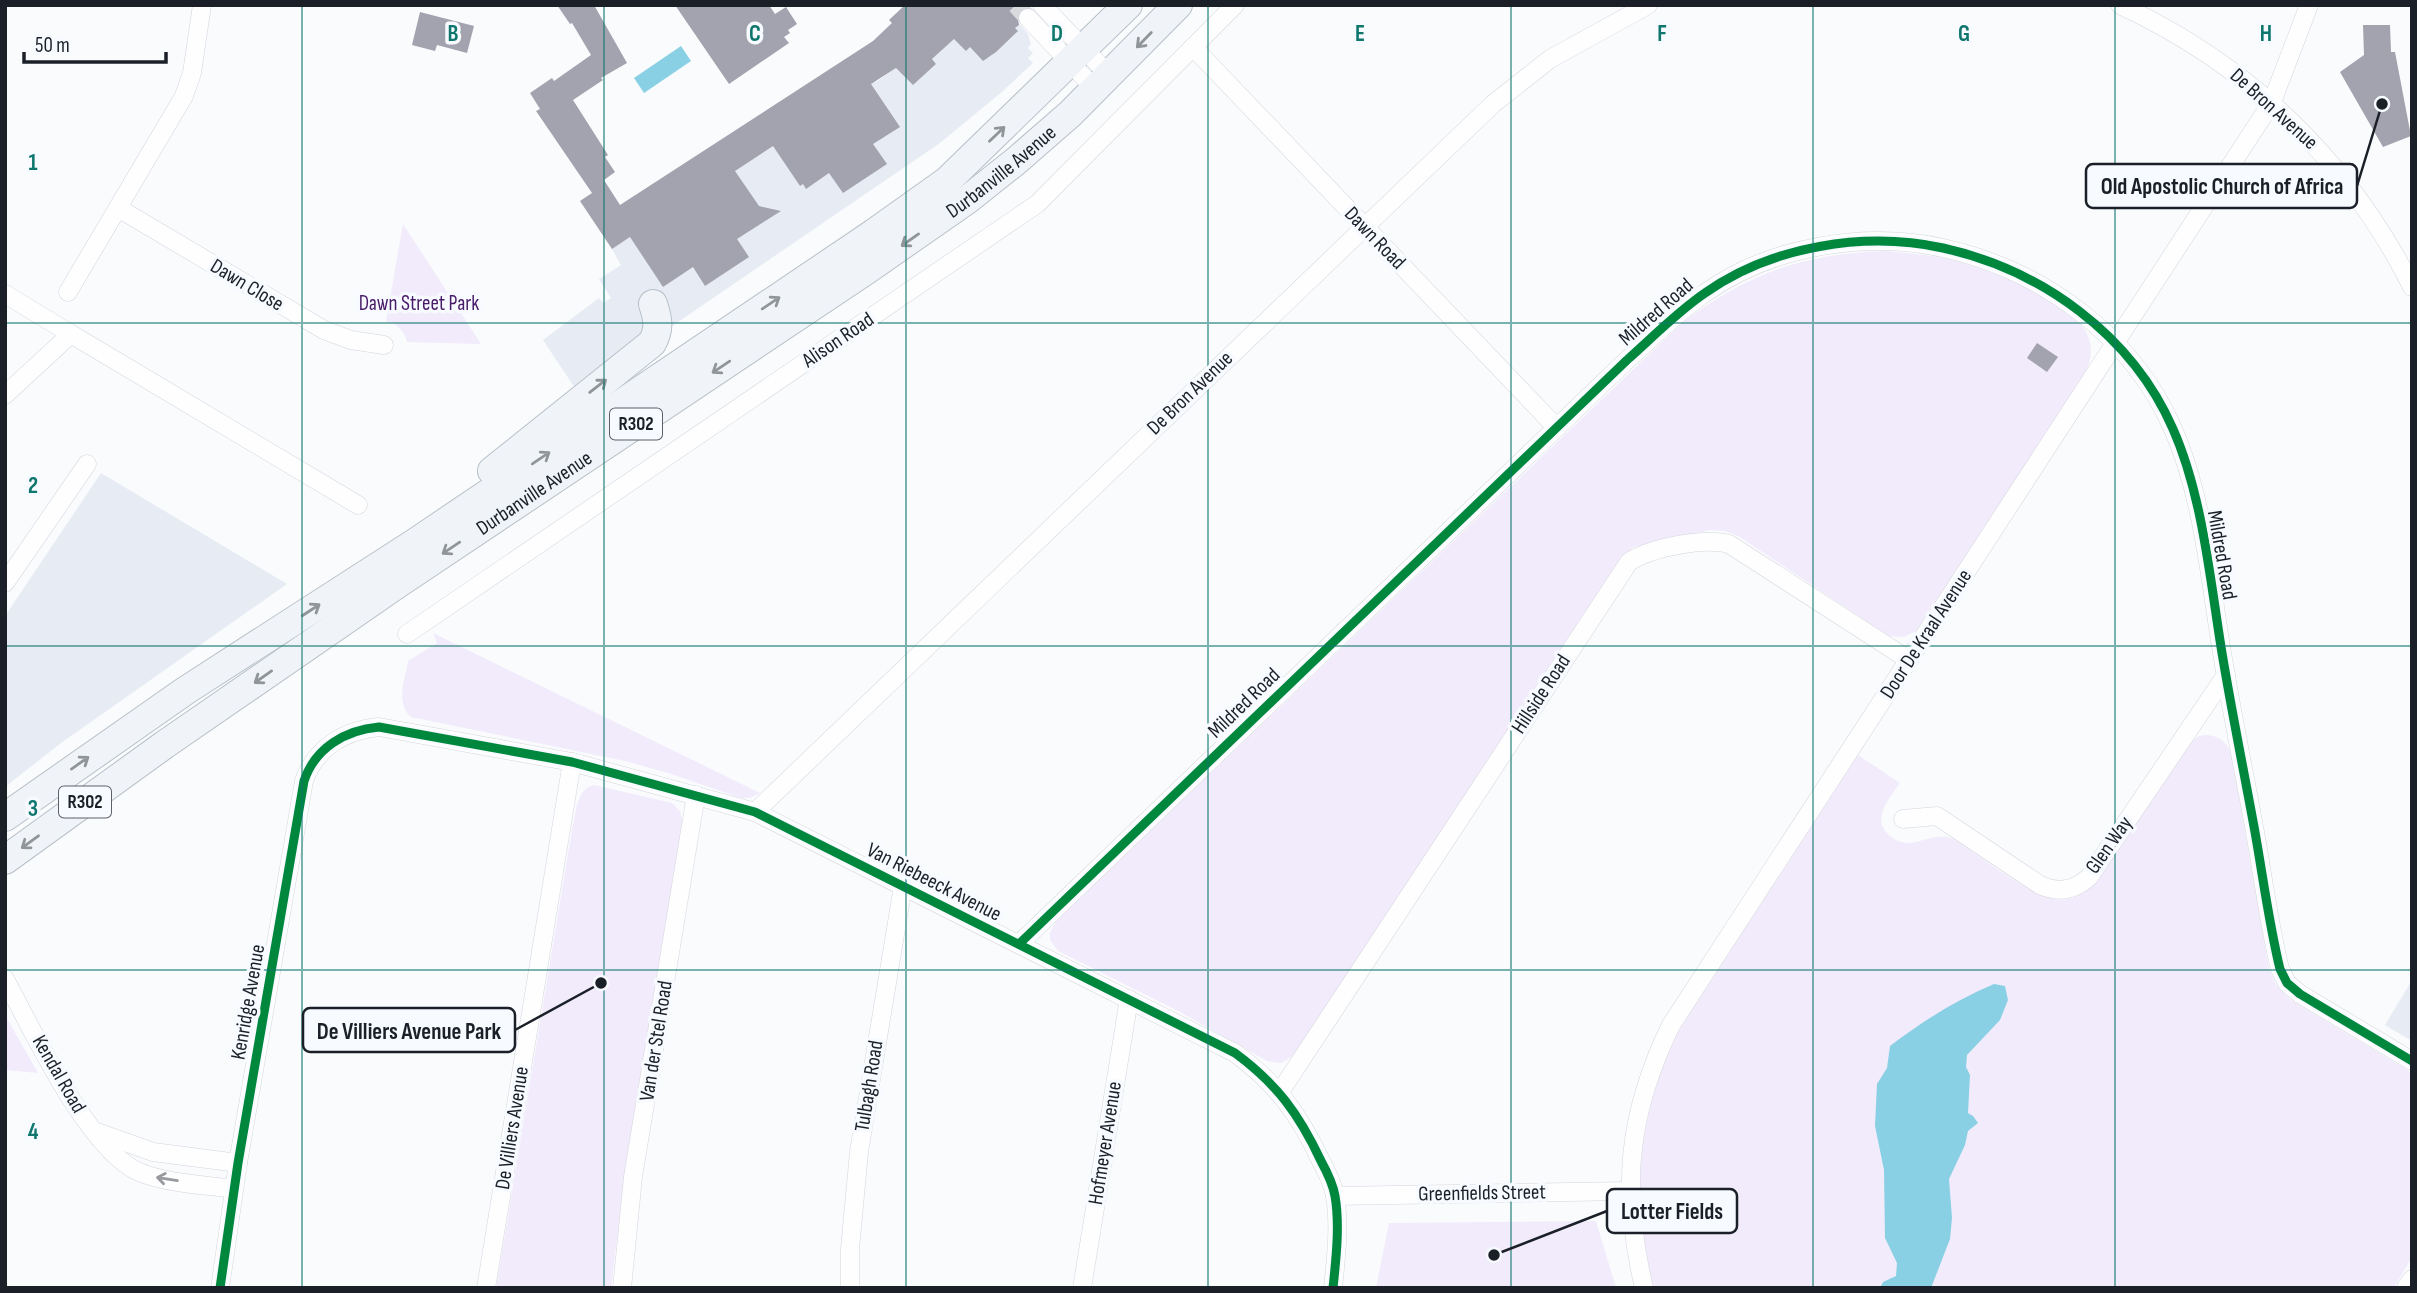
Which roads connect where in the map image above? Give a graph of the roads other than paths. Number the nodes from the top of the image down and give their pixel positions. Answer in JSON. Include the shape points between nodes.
{"nodes":[{"id":1,"x":202,"y":5,"type":"edge"},
{"id":2,"x":1042,"y":5,"type":"tunnel mouth"},
{"id":3,"x":1128,"y":5,"type":"edge"},
{"id":4,"x":1178,"y":5,"type":"edge"},
{"id":5,"x":1235,"y":5,"type":"edge"},
{"id":6,"x":1648,"y":5,"type":"edge"},
{"id":7,"x":2120,"y":5,"type":"edge"},
{"id":8,"x":2309,"y":5,"type":"edge"},
{"id":9,"x":1028,"y":18,"type":"tunnel mouth"},
{"id":10,"x":1193,"y":47,"type":"junction"},
{"id":11,"x":1077,"y":56,"type":"junction"},
{"id":12,"x":1102,"y":82,"type":"junction"},
{"id":13,"x":2272,"y":102,"type":"junction"},
{"id":14,"x":118,"y":208,"type":"junction"},
{"id":15,"x":1364,"y":226,"type":"junction"},
{"id":16,"x":2412,"y":287,"type":"edge"},
{"id":17,"x":68,"y":292,"type":"dead end"},
{"id":18,"x":5,"y":294,"type":"edge"},
{"id":19,"x":653,"y":304,"type":"dead end"},
{"id":20,"x":71,"y":334,"type":"junction"},
{"id":21,"x":2116,"y":344,"type":"junction"},
{"id":22,"x":384,"y":345,"type":"dead end"},
{"id":23,"x":5,"y":395,"type":"edge"},
{"id":24,"x":1557,"y":428,"type":"junction"},
{"id":25,"x":87,"y":464,"type":"dead end"},
{"id":26,"x":358,"y":505,"type":"dead end"},
{"id":27,"x":416,"y":542,"type":"junction"},
{"id":28,"x":5,"y":583,"type":"edge"},
{"id":29,"x":407,"y":634,"type":"dead end"},
{"id":30,"x":1909,"y":660,"type":"junction"},
{"id":31,"x":2225,"y":675,"type":"junction"},
{"id":32,"x":341,"y":738,"type":"joint"},
{"id":33,"x":572,"y":762,"type":"junction"},
{"id":34,"x":696,"y":794,"type":"junction"},
{"id":35,"x":755,"y":812,"type":"junction"},
{"id":36,"x":5,"y":817,"type":"edge"},
{"id":37,"x":1903,"y":819,"type":"dead end"},
{"id":38,"x":5,"y":860,"type":"edge"},
{"id":39,"x":903,"y":886,"type":"junction"},
{"id":40,"x":1019,"y":944,"type":"junction"},
{"id":41,"x":5,"y":979,"type":"edge"},
{"id":42,"x":1129,"y":999,"type":"junction"},
{"id":43,"x":2412,"y":1061,"type":"edge"},
{"id":44,"x":1280,"y":1092,"type":"junction"},
{"id":45,"x":94,"y":1131,"type":"junction"},
{"id":46,"x":238,"y":1163,"type":"junction"},
{"id":47,"x":234,"y":1189,"type":"junction"},
{"id":48,"x":1630,"y":1191,"type":"junction"},
{"id":49,"x":1335,"y":1196,"type":"junction"},
{"id":50,"x":2412,"y":1279,"type":"edge"},
{"id":51,"x":220,"y":1288,"type":"edge"},
{"id":52,"x":486,"y":1288,"type":"edge"},
{"id":53,"x":622,"y":1288,"type":"edge"},
{"id":54,"x":850,"y":1288,"type":"edge"},
{"id":55,"x":1082,"y":1288,"type":"edge"},
{"id":56,"x":1333,"y":1288,"type":"edge"},
{"id":57,"x":1644,"y":1288,"type":"edge"},
{"id":58,"x":2406,"y":1288,"type":"edge"}],
"edges":[{"from":1,"to":14,"type":"street","via":[[184,96]]},
{"from":2,"to":11,"type":"street"},
{"from":3,"to":11,"type":"main road","name":"Durbanville Avenue","number":"R302"},
{"from":4,"to":12,"type":"main road","name":"Durbanville Avenue","number":"R302","one_way":true},
{"from":5,"to":10,"type":"street","name":"Alison Road"},
{"from":6,"to":15,"type":"street","name":"De Bron Avenue","via":[[1524,78]]},
{"from":7,"to":13,"type":"street","name":"De Bron Avenue","via":[[2211,55]]},
{"from":8,"to":13,"type":"street","name":"Door De Kraal Avenue"},
{"from":9,"to":11,"type":"street"},
{"from":10,"to":15,"type":"street","name":"Dawn Road"},
{"from":10,"to":29,"type":"street","name":"Alison Road","via":[[1037,204]]},
{"from":11,"to":12,"type":"street"},
{"from":27,"to":11,"type":"main road","name":"Durbanville Avenue","number":"R302","one_way":true,"via":[[947,181]]},
{"from":12,"to":38,"type":"main road","name":"Durbanville Avenue","number":"R302","one_way":true,"via":[[1016,162],[967,200],[376,599]]},
{"from":13,"to":16,"type":"street","name":"De Bron Avenue","via":[[2325,155],[2357,196]]},
{"from":13,"to":21,"type":"street","name":"Door De Kraal Avenue"},
{"from":14,"to":17,"type":"street"},
{"from":14,"to":22,"type":"street","name":"Dawn Close","via":[[324,330]]},
{"from":15,"to":24,"type":"street","name":"Dawn Road"},
{"from":15,"to":35,"type":"street","name":"De Bron Avenue"},
{"from":18,"to":20,"type":"street"},
{"from":27,"to":19,"type":"main road","one_way":true,"via":[[463,495],[646,350],[658,330]]},
{"from":20,"to":23,"type":"street"},
{"from":20,"to":26,"type":"street"},
{"from":21,"to":24,"type":"street","name":"Mildred Road","via":[[2061,298],[1989,261],[1933,246],[1836,245],[1761,264],[1707,291]]},
{"from":21,"to":30,"type":"street","name":"Door De Kraal Avenue"},
{"from":21,"to":31,"type":"street","name":"Mildred Road","via":[[2153,392],[2174,430],[2198,514]]},
{"from":24,"to":40,"type":"street","name":"Mildred Road"},
{"from":25,"to":28,"type":"street"},
{"from":36,"to":27,"type":"main road","name":"Durbanville Avenue","number":"R302","one_way":true,"via":[[185,691]]},
{"from":30,"to":44,"type":"street","name":"Hillside Road","via":[[1729,544],[1704,541],[1634,558]]},
{"from":30,"to":48,"type":"street","name":"Door De Kraal Avenue","via":[[1671,1026],[1638,1109]]},
{"from":31,"to":37,"type":"street","name":"Glen Way","via":[[2089,877],[2074,888],[2040,885],[1937,816]]},
{"from":31,"to":43,"type":"street","name":"Mildred Road","via":[[2282,975],[2300,994]]},
{"from":32,"to":33,"type":"street","name":"Van Riebeeck Avenue","via":[[369,728],[389,728]]},
{"from":32,"to":46,"type":"street","name":"Kenridge Avenue","via":[[315,758],[304,781]]},
{"from":33,"to":34,"type":"street","name":"Van Riebeeck Avenue"},
{"from":33,"to":52,"type":"street","name":"De Villiers Avenue"},
{"from":34,"to":35,"type":"street","name":"Van Riebeeck Avenue"},
{"from":34,"to":53,"type":"street","name":"Van der Stel Road","via":[[633,1177]]},
{"from":35,"to":39,"type":"street","name":"Van Riebeeck Avenue"},
{"from":39,"to":40,"type":"street","name":"Van Riebeeck Avenue"},
{"from":39,"to":54,"type":"street","name":"Tulbagh Road","via":[[859,1152]]},
{"from":40,"to":42,"type":"street","name":"Van Riebeeck Avenue"},
{"from":41,"to":45,"type":"street","name":"Kendal Road"},
{"from":42,"to":44,"type":"street","name":"Van Riebeeck Avenue","via":[[1235,1053]]},
{"from":42,"to":55,"type":"street","name":"Hofmeyer Avenue"},
{"from":44,"to":49,"type":"street","name":"Van Riebeeck Avenue","via":[[1305,1127]]},
{"from":45,"to":46,"type":"street","name":"Kendal Road","via":[[153,1152]]},
{"from":47,"to":45,"type":"street","name":"Kendal Road","one_way":true,"via":[[138,1172],[118,1160]]},
{"from":46,"to":47,"type":"street","name":"Kenridge Avenue"},
{"from":47,"to":51,"type":"street","name":"Kenridge Avenue"},
{"from":48,"to":49,"type":"street","name":"Greenfields Street"},
{"from":48,"to":57,"type":"street","name":"Door De Kraal Avenue"},
{"from":49,"to":56,"type":"street","name":"Van Riebeeck Avenue"},
{"from":50,"to":58,"type":"street"}]}
